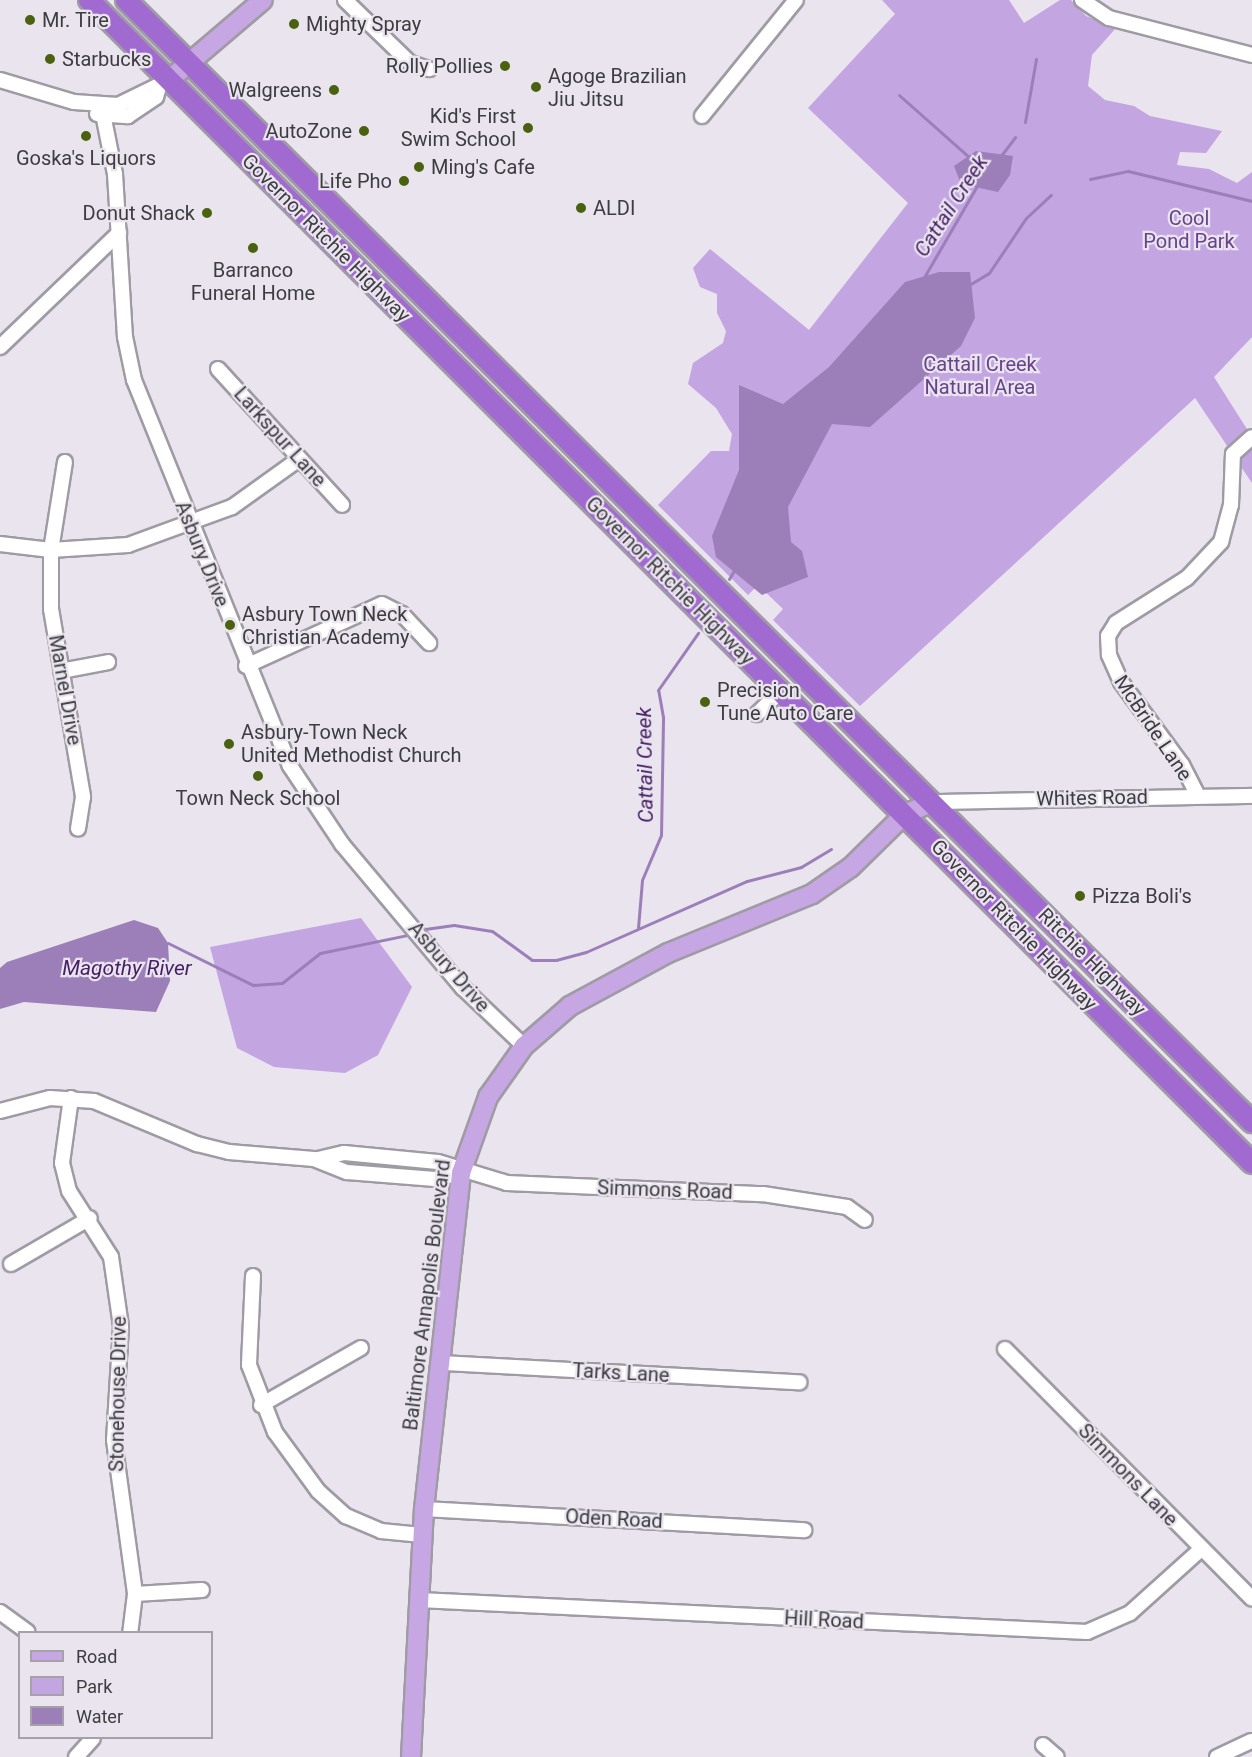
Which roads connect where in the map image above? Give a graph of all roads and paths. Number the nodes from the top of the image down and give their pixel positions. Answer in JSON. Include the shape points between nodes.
{"nodes":[{"id":1,"x":89,"y":0,"type":"edge"},
{"id":2,"x":126,"y":0,"type":"edge"},
{"id":3,"x":262,"y":0,"type":"edge"},
{"id":4,"x":345,"y":0,"type":"edge"},
{"id":5,"x":796,"y":0,"type":"edge"},
{"id":6,"x":1083,"y":0,"type":"edge"},
{"id":7,"x":1252,"y":55,"type":"edge"},
{"id":8,"x":190,"y":63,"type":"junction"},
{"id":9,"x":429,"y":69,"type":"dead end"},
{"id":10,"x":0,"y":80,"type":"edge"},
{"id":11,"x":164,"y":83,"type":"junction"},
{"id":12,"x":103,"y":111,"type":"junction"},
{"id":13,"x":702,"y":117,"type":"dead end"},
{"id":14,"x":118,"y":233,"type":"junction"},
{"id":15,"x":0,"y":347,"type":"edge"},
{"id":16,"x":218,"y":369,"type":"dead end"},
{"id":17,"x":1252,"y":437,"type":"edge"},
{"id":18,"x":299,"y":459,"type":"junction"},
{"id":19,"x":65,"y":462,"type":"dead end"},
{"id":20,"x":342,"y":505,"type":"dead end"},
{"id":21,"x":191,"y":524,"type":"junction"},
{"id":22,"x":0,"y":544,"type":"edge"},
{"id":23,"x":51,"y":550,"type":"junction"},
{"id":24,"x":429,"y":643,"type":"dead end"},
{"id":25,"x":108,"y":662,"type":"dead end"},
{"id":26,"x":246,"y":666,"type":"junction"},
{"id":27,"x":61,"y":671,"type":"junction"},
{"id":28,"x":781,"y":692,"type":"junction"},
{"id":29,"x":757,"y":714,"type":"dead end"},
{"id":30,"x":1198,"y":796,"type":"junction"},
{"id":31,"x":1252,"y":796,"type":"edge"},
{"id":32,"x":933,"y":802,"type":"junction"},
{"id":33,"x":904,"y":814,"type":"junction"},
{"id":34,"x":78,"y":829,"type":"dead end"},
{"id":35,"x":524,"y":1046,"type":"junction"},
{"id":36,"x":71,"y":1098,"type":"junction"},
{"id":37,"x":0,"y":1111,"type":"edge"},
{"id":38,"x":1252,"y":1122,"type":"edge"},
{"id":39,"x":1252,"y":1162,"type":"edge"},
{"id":40,"x":461,"y":1173,"type":"junction"},
{"id":41,"x":90,"y":1218,"type":"junction"},
{"id":42,"x":865,"y":1220,"type":"dead end"},
{"id":43,"x":11,"y":1264,"type":"dead end"},
{"id":44,"x":253,"y":1276,"type":"dead end"},
{"id":45,"x":361,"y":1348,"type":"dead end"},
{"id":46,"x":1005,"y":1349,"type":"dead end"},
{"id":47,"x":443,"y":1364,"type":"junction"},
{"id":48,"x":799,"y":1382,"type":"dead end"},
{"id":49,"x":261,"y":1405,"type":"junction"},
{"id":50,"x":424,"y":1509,"type":"junction"},
{"id":51,"x":804,"y":1530,"type":"dead end"},
{"id":52,"x":422,"y":1535,"type":"junction"},
{"id":53,"x":1201,"y":1549,"type":"junction"},
{"id":54,"x":202,"y":1590,"type":"dead end"},
{"id":55,"x":135,"y":1594,"type":"junction"},
{"id":56,"x":1252,"y":1599,"type":"edge"},
{"id":57,"x":419,"y":1600,"type":"junction"},
{"id":58,"x":0,"y":1612,"type":"edge"},
{"id":59,"x":27,"y":1631,"type":"edge"},
{"id":60,"x":130,"y":1631,"type":"edge"},
{"id":61,"x":91,"y":1739,"type":"edge"},
{"id":62,"x":1252,"y":1741,"type":"edge"},
{"id":63,"x":1043,"y":1745,"type":"dead end"},
{"id":64,"x":76,"y":1757,"type":"edge"},
{"id":65,"x":411,"y":1757,"type":"edge"},
{"id":66,"x":1058,"y":1757,"type":"edge"},
{"id":67,"x":1217,"y":1757,"type":"edge"}],
"edges":[{"from":1,"to":11,"type":"highway","name":"Governor Ritchie Highway"},
{"from":2,"to":8,"type":"highway","name":"Governor Ritchie Highway"},
{"from":3,"to":8,"type":"main road"},
{"from":4,"to":9,"type":"street","via":[[410,63]]},
{"from":5,"to":13,"type":"street"},
{"from":6,"to":7,"type":"street","via":[[1109,18]]},
{"from":8,"to":11,"type":"main road"},
{"from":8,"to":32,"type":"highway","name":"Governor Ritchie Highway"},
{"from":10,"to":12,"type":"street"},
{"from":11,"to":12,"type":"street","via":[[156,97],[137,111]]},
{"from":11,"to":28,"type":"highway","name":"Governor Ritchie Highway"},
{"from":12,"to":14,"type":"street","name":"Asbury Drive"},
{"from":14,"to":15,"type":"street"},
{"from":14,"to":21,"type":"street","name":"Asbury Drive","via":[[125,337],[134,381]]},
{"from":16,"to":18,"type":"street","name":"Larkspur Lane"},
{"from":17,"to":30,"type":"street","name":"McBride Lane","via":[[1233,454],[1232,505],[1221,542],[1187,578],[1116,623],[1108,636],[1109,655],[1120,682],[1182,765]]},
{"from":18,"to":20,"type":"street","name":"Larkspur Lane"},
{"from":18,"to":21,"type":"street","via":[[264,488]]},
{"from":19,"to":23,"type":"street","name":"Marnel Drive"},
{"from":21,"to":23,"type":"street","via":[[128,545]]},
{"from":21,"to":26,"type":"street","name":"Asbury Drive"},
{"from":22,"to":23,"type":"street"},
{"from":23,"to":27,"type":"street","name":"Marnel Drive","via":[[51,609]]},
{"from":24,"to":26,"type":"street","via":[[402,615],[382,604]]},
{"from":25,"to":27,"type":"street"},
{"from":26,"to":35,"type":"street","name":"Asbury Drive","via":[[290,766],[342,844],[463,988]]},
{"from":27,"to":34,"type":"street","name":"Marnel Drive","via":[[83,797]]},
{"from":28,"to":29,"type":"street"},
{"from":28,"to":33,"type":"highway","name":"Governor Ritchie Highway"},
{"from":30,"to":31,"type":"street","name":"Whites Road"},
{"from":30,"to":32,"type":"street","name":"Whites Road"},
{"from":32,"to":33,"type":"main road","name":"Baltimore Annapolis Boulevard"},
{"from":32,"to":38,"type":"highway","name":"Ritchie Highway"},
{"from":33,"to":35,"type":"main road","name":"Baltimore Annapolis Boulevard","via":[[826,886],[607,983]]},
{"from":33,"to":39,"type":"highway","name":"Governor Ritchie Highway"},
{"from":35,"to":40,"type":"main road","name":"Baltimore Annapolis Boulevard","via":[[488,1097]]},
{"from":36,"to":37,"type":"street","name":"Simmons Road","via":[[29,1100]]},
{"from":36,"to":40,"type":"street","name":"Simmons Road","via":[[117,1108],[197,1144],[318,1159],[344,1154],[438,1162]]},
{"from":36,"to":41,"type":"street","name":"Stonehouse Drive","via":[[62,1163],[69,1191]]},
{"from":40,"to":42,"type":"street","name":"Simmons Road","via":[[507,1183],[763,1194],[847,1207]]},
{"from":40,"to":47,"type":"main road","name":"Baltimore Annapolis Boulevard"},
{"from":41,"to":43,"type":"street"},
{"from":41,"to":55,"type":"street","name":"Stonehouse Drive","via":[[111,1257],[121,1326],[114,1449]]},
{"from":44,"to":49,"type":"street","via":[[248,1348]]},
{"from":45,"to":49,"type":"street"},
{"from":46,"to":53,"type":"street","name":"Simmons Lane"},
{"from":47,"to":48,"type":"street","name":"Tarks Lane"},
{"from":47,"to":50,"type":"main road","name":"Baltimore Annapolis Boulevard"},
{"from":49,"to":52,"type":"street","via":[[308,1478],[346,1516],[381,1531]]},
{"from":50,"to":51,"type":"street","name":"Oden Road"},
{"from":50,"to":52,"type":"main road","name":"Baltimore Annapolis Boulevard"},
{"from":52,"to":57,"type":"main road","name":"Baltimore Annapolis Boulevard"},
{"from":53,"to":56,"type":"street","name":"Simmons Lane"},
{"from":53,"to":57,"type":"street","name":"Hill Road","via":[[1130,1613],[1087,1632]]},
{"from":54,"to":55,"type":"street"},
{"from":55,"to":60,"type":"street","name":"Stonehouse Drive"},
{"from":57,"to":65,"type":"main road","name":"Baltimore Annapolis Boulevard"},
{"from":58,"to":59,"type":"street"},
{"from":61,"to":64,"type":"street"},
{"from":62,"to":67,"type":"street"},
{"from":63,"to":66,"type":"street"}]}
